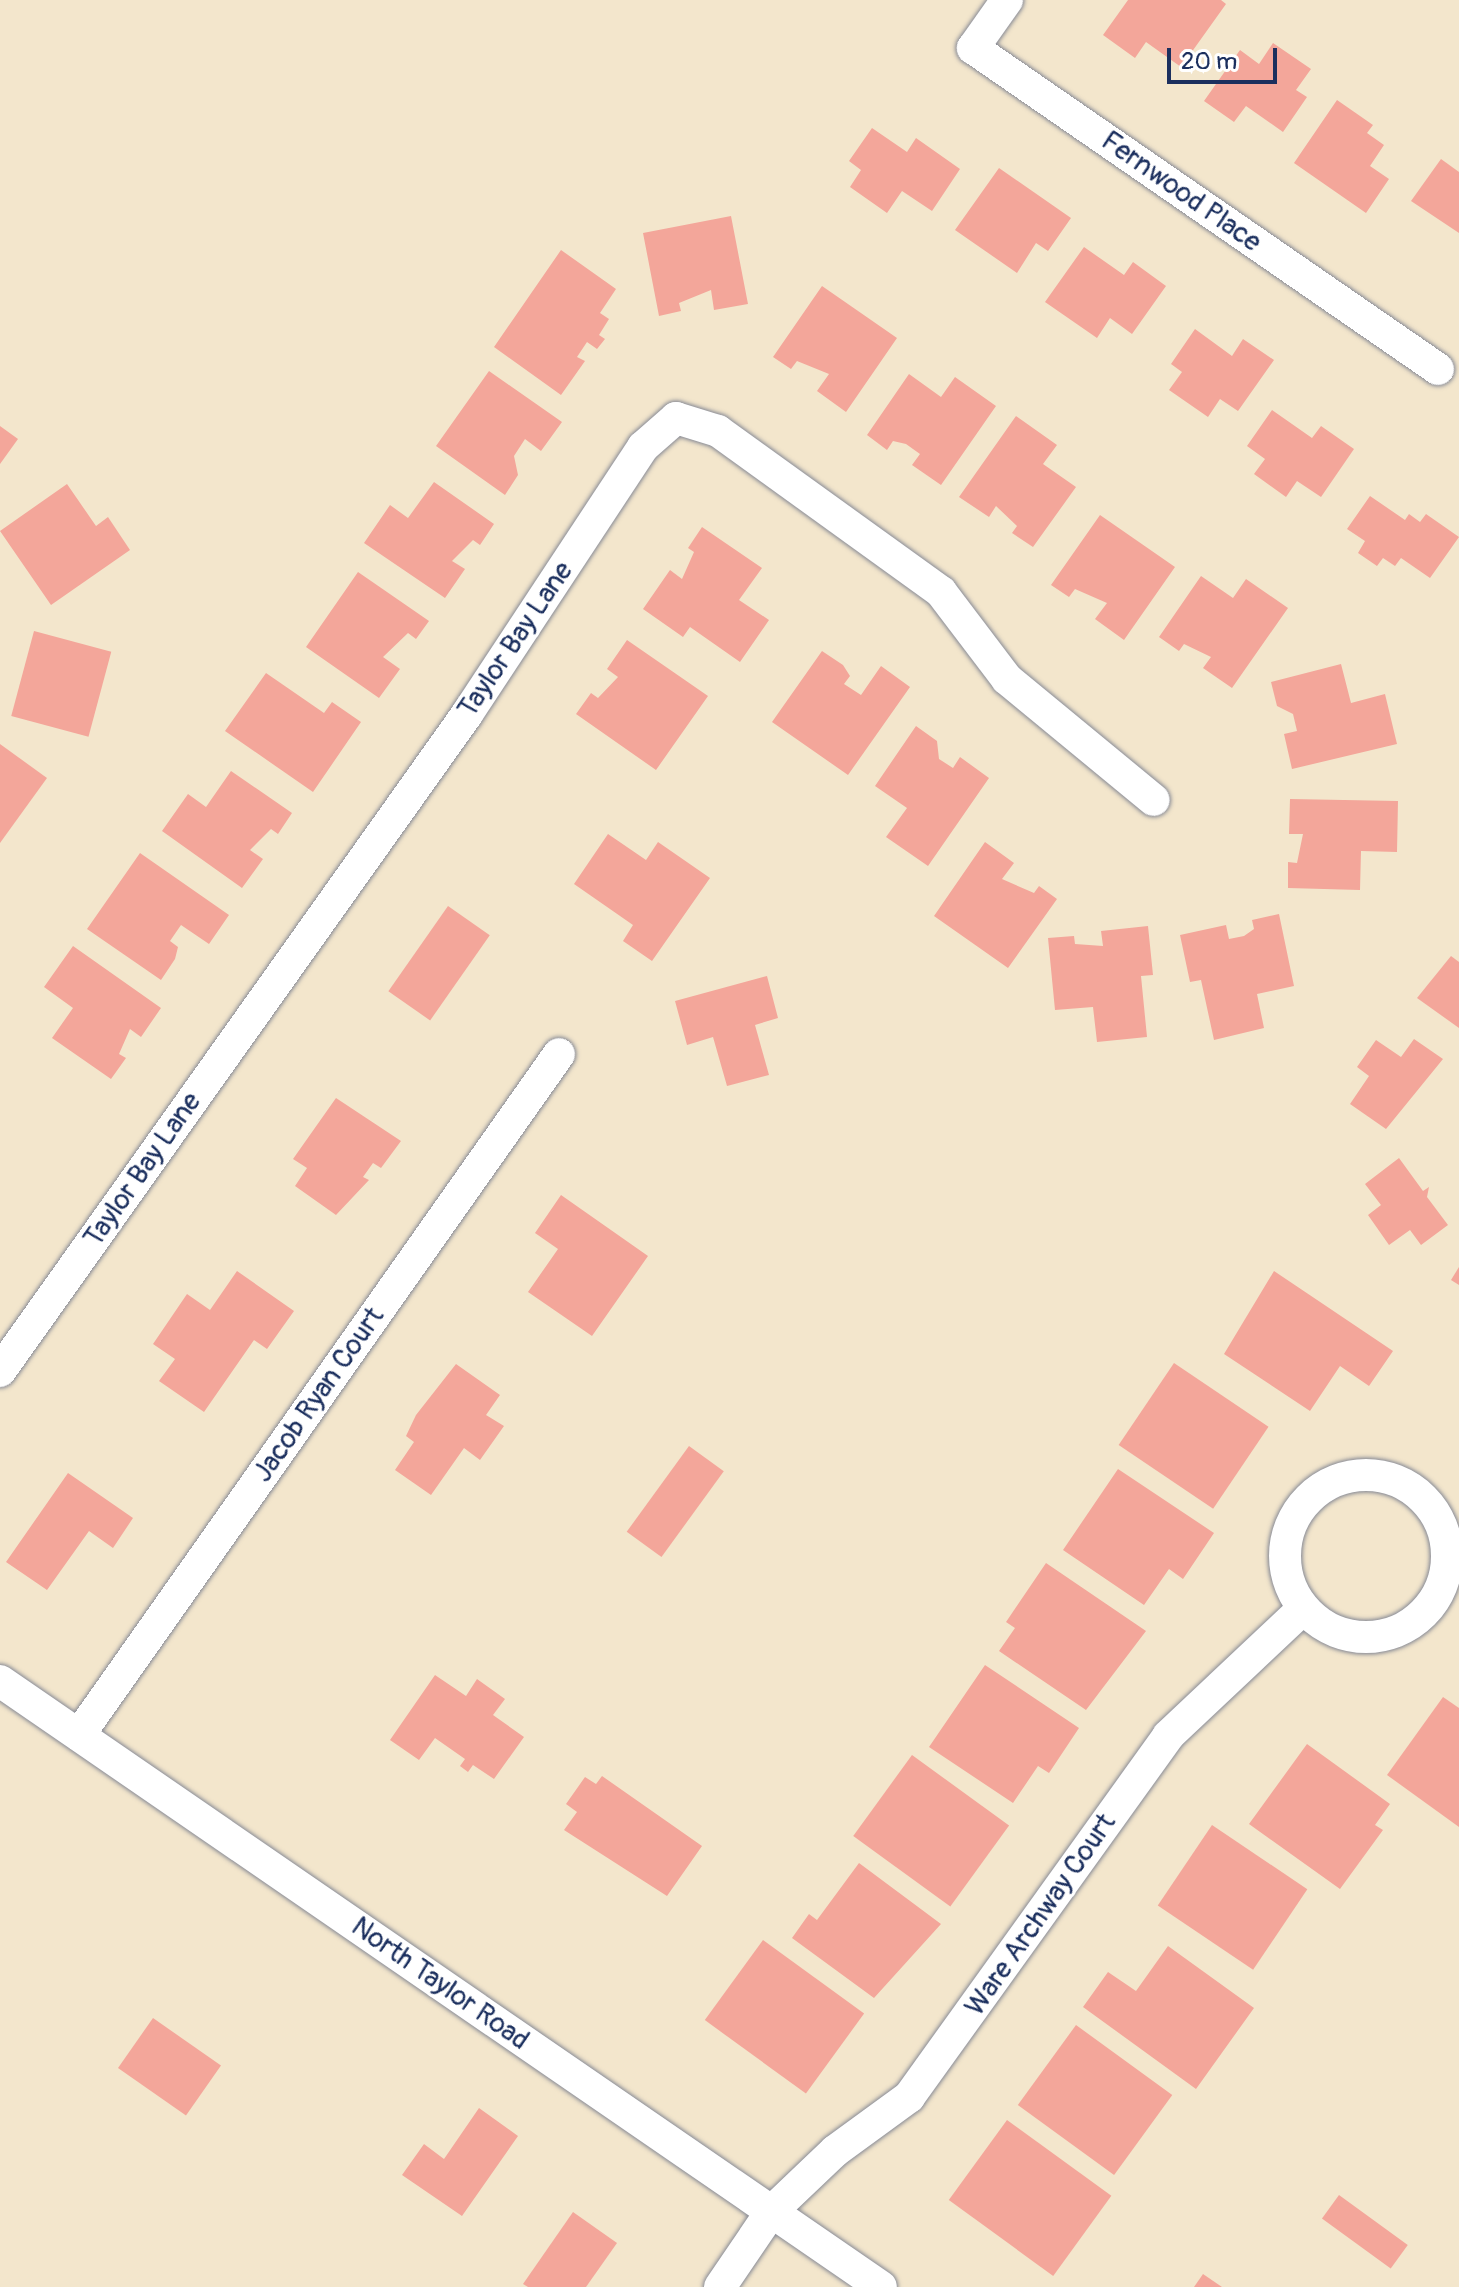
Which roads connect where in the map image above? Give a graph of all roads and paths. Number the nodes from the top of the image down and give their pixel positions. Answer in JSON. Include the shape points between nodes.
{"nodes":[{"id":1,"x":1007,"y":0,"type":"edge"},
{"id":2,"x":1438,"y":369,"type":"dead end"},
{"id":3,"x":1154,"y":800,"type":"dead end"},
{"id":4,"x":559,"y":1054,"type":"dead end"},
{"id":5,"x":0,"y":1371,"type":"edge"},
{"id":6,"x":1303,"y":1609,"type":"junction"},
{"id":7,"x":0,"y":1681,"type":"edge"},
{"id":8,"x":79,"y":1735,"type":"junction"},
{"id":9,"x":771,"y":2212,"type":"junction"},
{"id":10,"x":720,"y":2287,"type":"edge"},
{"id":11,"x":881,"y":2287,"type":"edge"}],
"edges":[{"from":1,"to":2,"type":"street","name":"Fernwood Place","via":[[973,48]]},
{"from":3,"to":5,"type":"street","name":"Taylor Bay Lane","via":[[1007,679],[941,592],[718,431],[676,418],[643,447],[467,714]]},
{"from":4,"to":8,"type":"street","name":"Jacob Ryan Court"},
{"from":6,"to":6,"type":"street","via":[[1347,1635],[1399,1630],[1421,1616],[1437,1596],[1447,1558],[1439,1519],[1424,1498],[1377,1475],[1349,1476],[1303,1505],[1284,1557]]},
{"from":6,"to":9,"type":"street","name":"Ware Archway Court","via":[[1168,1736],[909,2097],[835,2151]]},
{"from":7,"to":8,"type":"street","name":"North Taylor Road"},
{"from":8,"to":9,"type":"street","name":"North Taylor Road"},
{"from":9,"to":10,"type":"street","name":"Ware Archway Court"},
{"from":9,"to":11,"type":"street","name":"North Taylor Road"}]}
